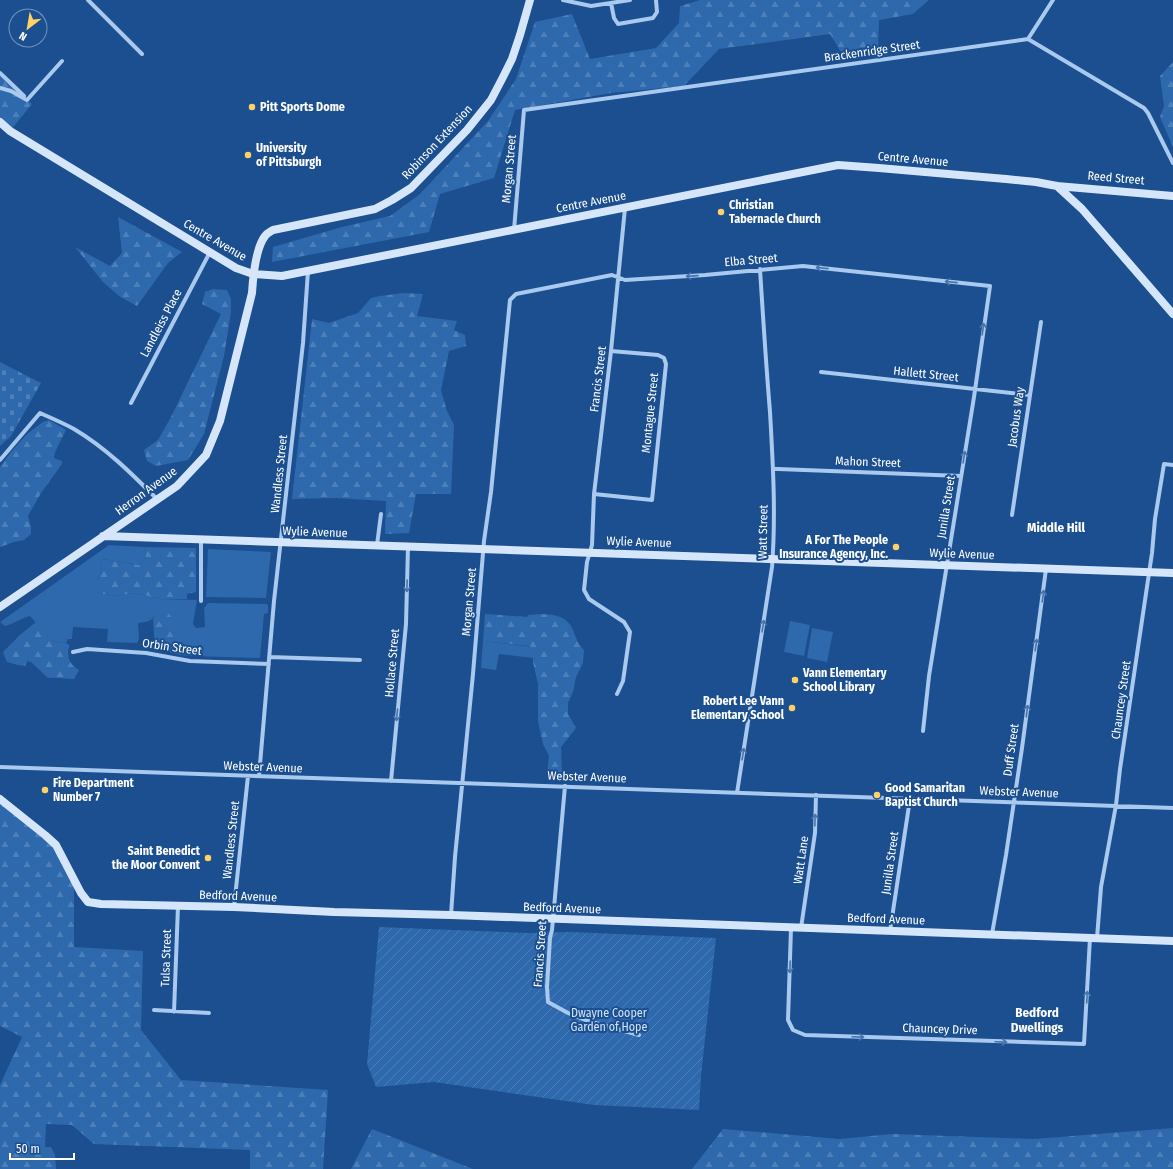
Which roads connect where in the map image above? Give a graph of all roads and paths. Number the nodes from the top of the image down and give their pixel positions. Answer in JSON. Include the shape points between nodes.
{"nodes":[{"id":1,"x":88,"y":0,"type":"edge"},
{"id":2,"x":530,"y":0,"type":"edge"},
{"id":3,"x":563,"y":0,"type":"edge"},
{"id":4,"x":630,"y":0,"type":"edge"},
{"id":5,"x":656,"y":0,"type":"edge"},
{"id":6,"x":1053,"y":0,"type":"edge"},
{"id":7,"x":611,"y":3,"type":"junction"},
{"id":8,"x":1028,"y":39,"type":"junction"},
{"id":9,"x":142,"y":54,"type":"dead end"},
{"id":10,"x":62,"y":61,"type":"dead end"},
{"id":11,"x":0,"y":73,"type":"edge"},
{"id":12,"x":0,"y":88,"type":"edge"},
{"id":13,"x":27,"y":100,"type":"junction"},
{"id":14,"x":524,"y":110,"type":"joint"},
{"id":15,"x":0,"y":122,"type":"edge"},
{"id":16,"x":1173,"y":163,"type":"edge"},
{"id":17,"x":1057,"y":186,"type":"junction"},
{"id":18,"x":1173,"y":196,"type":"edge"},
{"id":19,"x":625,"y":208,"type":"junction"},
{"id":20,"x":514,"y":230,"type":"junction"},
{"id":21,"x":210,"y":252,"type":"junction"},
{"id":22,"x":760,"y":269,"type":"junction"},
{"id":23,"x":308,"y":270,"type":"junction"},
{"id":24,"x":253,"y":274,"type":"junction"},
{"id":25,"x":619,"y":278,"type":"junction"},
{"id":26,"x":990,"y":286,"type":"joint"},
{"id":27,"x":516,"y":294,"type":"joint"},
{"id":28,"x":1173,"y":314,"type":"edge"},
{"id":29,"x":1041,"y":322,"type":"dead end"},
{"id":30,"x":611,"y":351,"type":"junction"},
{"id":31,"x":821,"y":372,"type":"dead end"},
{"id":32,"x":974,"y":389,"type":"junction"},
{"id":33,"x":1029,"y":395,"type":"junction"},
{"id":34,"x":131,"y":403,"type":"dead end"},
{"id":35,"x":0,"y":460,"type":"edge"},
{"id":36,"x":1173,"y":465,"type":"edge"},
{"id":37,"x":773,"y":469,"type":"junction"},
{"id":38,"x":961,"y":476,"type":"junction"},
{"id":39,"x":594,"y":494,"type":"junction"},
{"id":40,"x":157,"y":499,"type":"junction"},
{"id":41,"x":381,"y":514,"type":"dead end"},
{"id":42,"x":1012,"y":515,"type":"dead end"},
{"id":43,"x":103,"y":536,"type":"junction"},
{"id":44,"x":201,"y":540,"type":"junction"},
{"id":45,"x":282,"y":542,"type":"junction"},
{"id":46,"x":376,"y":546,"type":"junction"},
{"id":47,"x":408,"y":547,"type":"junction"},
{"id":48,"x":484,"y":549,"type":"junction"},
{"id":49,"x":590,"y":553,"type":"junction"},
{"id":50,"x":773,"y":559,"type":"junction"},
{"id":51,"x":947,"y":565,"type":"junction"},
{"id":52,"x":1046,"y":569,"type":"junction"},
{"id":53,"x":1150,"y":572,"type":"junction"},
{"id":54,"x":1173,"y":573,"type":"edge"},
{"id":55,"x":201,"y":601,"type":"dead end"},
{"id":56,"x":0,"y":607,"type":"edge"},
{"id":57,"x":73,"y":652,"type":"dead end"},
{"id":58,"x":269,"y":657,"type":"junction"},
{"id":59,"x":360,"y":660,"type":"dead end"},
{"id":60,"x":269,"y":664,"type":"junction"},
{"id":61,"x":617,"y":694,"type":"dead end"},
{"id":62,"x":923,"y":731,"type":"dead end"},
{"id":63,"x":0,"y":767,"type":"edge"},
{"id":64,"x":248,"y":776,"type":"junction"},
{"id":65,"x":259,"y":776,"type":"junction"},
{"id":66,"x":391,"y":781,"type":"junction"},
{"id":67,"x":462,"y":783,"type":"junction"},
{"id":68,"x":565,"y":786,"type":"junction"},
{"id":69,"x":737,"y":793,"type":"junction"},
{"id":70,"x":816,"y":795,"type":"junction"},
{"id":71,"x":910,"y":798,"type":"junction"},
{"id":72,"x":0,"y":799,"type":"edge"},
{"id":73,"x":1014,"y":802,"type":"junction"},
{"id":74,"x":1116,"y":805,"type":"junction"},
{"id":75,"x":1173,"y":808,"type":"edge"},
{"id":76,"x":178,"y":906,"type":"junction"},
{"id":77,"x":234,"y":907,"type":"junction"},
{"id":78,"x":451,"y":915,"type":"junction"},
{"id":79,"x":552,"y":919,"type":"junction"},
{"id":80,"x":791,"y":928,"type":"junction"},
{"id":81,"x":801,"y":928,"type":"junction"},
{"id":82,"x":890,"y":931,"type":"junction"},
{"id":83,"x":992,"y":934,"type":"junction"},
{"id":84,"x":1094,"y":938,"type":"junction"},
{"id":85,"x":1173,"y":941,"type":"edge"},
{"id":86,"x":154,"y":1010,"type":"dead end"},
{"id":87,"x":174,"y":1012,"type":"junction"},
{"id":88,"x":209,"y":1013,"type":"dead end"},
{"id":89,"x":639,"y":1035,"type":"dead end"}],
"edges":[{"from":1,"to":9,"type":"street"},
{"from":2,"to":24,"type":"street","name":"Robinson Extension","via":[[512,59],[491,100],[467,130],[411,188],[375,209],[273,230],[262,240]]},
{"from":3,"to":7,"type":"street","via":[[592,6]]},
{"from":4,"to":7,"type":"street"},
{"from":5,"to":7,"type":"street","via":[[657,12],[653,18],[618,24]]},
{"from":6,"to":8,"type":"street"},
{"from":8,"to":14,"type":"street","name":"Brackenridge Street"},
{"from":8,"to":16,"type":"street","via":[[1144,108]]},
{"from":10,"to":13,"type":"street"},
{"from":11,"to":13,"type":"street"},
{"from":12,"to":13,"type":"street"},
{"from":14,"to":20,"type":"street","name":"Morgan Street"},
{"from":15,"to":21,"type":"street","name":"Centre Avenue","via":[[10,131]]},
{"from":17,"to":18,"type":"street","name":"Reed Street"},
{"from":17,"to":19,"type":"street","name":"Centre Avenue","via":[[1000,178],[838,165]]},
{"from":17,"to":28,"type":"street","via":[[1082,209]]},
{"from":19,"to":20,"type":"street","name":"Centre Avenue"},
{"from":19,"to":25,"type":"street","name":"Francis Street"},
{"from":20,"to":23,"type":"street","name":"Centre Avenue"},
{"from":21,"to":24,"type":"street","name":"Centre Avenue","via":[[236,268]]},
{"from":21,"to":34,"type":"street","name":"Landleiss Place"},
{"from":22,"to":25,"type":"street","name":"Elba Street","one_way":true,"via":[[632,280]]},
{"from":26,"to":22,"type":"street","name":"Elba Street","one_way":true,"via":[[803,266]]},
{"from":22,"to":37,"type":"street","name":"Watt Street"},
{"from":23,"to":24,"type":"street","name":"Centre Avenue","via":[[282,276]]},
{"from":23,"to":45,"type":"street","name":"Wandless Street"},
{"from":24,"to":40,"type":"street","name":"Herron Avenue","via":[[252,293],[220,421],[206,455],[177,486]]},
{"from":25,"to":27,"type":"street","name":"Elba Street","via":[[612,275]]},
{"from":25,"to":30,"type":"street","name":"Francis Street"},
{"from":32,"to":26,"type":"street","name":"Junilla Street","one_way":true},
{"from":27,"to":48,"type":"street","name":"Morgan Street","via":[[510,300]]},
{"from":29,"to":33,"type":"street","name":"Jacobus Way"},
{"from":30,"to":39,"type":"street","name":"Francis Street"},
{"from":30,"to":39,"type":"street","name":"Montague Street","via":[[658,355],[664,358],[666,364],[652,500]]},
{"from":31,"to":32,"type":"street","name":"Hallett Street"},
{"from":32,"to":33,"type":"street","name":"Hallett Street"},
{"from":38,"to":32,"type":"street","name":"Junilla Street","one_way":true},
{"from":33,"to":42,"type":"street","name":"Jacobus Way"},
{"from":35,"to":40,"type":"street","via":[[40,413],[95,442],[119,461]]},
{"from":36,"to":53,"type":"street","name":"Chauncey Street","via":[[1164,464]]},
{"from":37,"to":38,"type":"street","name":"Mahon Street"},
{"from":37,"to":50,"type":"street","name":"Watt Street"},
{"from":38,"to":51,"type":"street","name":"Junilla Street"},
{"from":39,"to":49,"type":"street","name":"Francis Street"},
{"from":40,"to":43,"type":"street","name":"Herron Avenue"},
{"from":41,"to":46,"type":"street"},
{"from":43,"to":44,"type":"street","name":"Wylie Avenue"},
{"from":43,"to":56,"type":"street","name":"Herron Avenue"},
{"from":44,"to":45,"type":"street","name":"Wylie Avenue"},
{"from":44,"to":55,"type":"street"},
{"from":45,"to":46,"type":"street","name":"Wylie Avenue"},
{"from":45,"to":58,"type":"street","name":"Wandless Street"},
{"from":46,"to":47,"type":"street","name":"Wylie Avenue"},
{"from":47,"to":48,"type":"street","name":"Wylie Avenue"},
{"from":47,"to":66,"type":"street","name":"Hollace Street","one_way":true,"via":[[406,624]]},
{"from":48,"to":49,"type":"street","name":"Wylie Avenue"},
{"from":48,"to":67,"type":"street","name":"Morgan Street"},
{"from":49,"to":50,"type":"street","name":"Wylie Avenue"},
{"from":49,"to":61,"type":"street","name":"Francis Street","via":[[584,590],[589,599],[624,622],[630,632],[623,681]]},
{"from":50,"to":51,"type":"street","name":"Wylie Avenue"},
{"from":69,"to":50,"type":"street","name":"Watt Street","one_way":true},
{"from":51,"to":52,"type":"street","name":"Wylie Avenue"},
{"from":51,"to":62,"type":"street","name":"Junilla Street"},
{"from":52,"to":53,"type":"street","name":"Wylie Avenue"},
{"from":73,"to":52,"type":"street","name":"Duff Street","one_way":true},
{"from":53,"to":54,"type":"street","name":"Wylie Avenue"},
{"from":53,"to":74,"type":"street","name":"Chauncey Street"},
{"from":57,"to":60,"type":"street","name":"Orbin Street","via":[[87,649],[139,652],[190,661]]},
{"from":58,"to":59,"type":"street"},
{"from":58,"to":60,"type":"street","name":"Wandless Street"},
{"from":60,"to":65,"type":"street","name":"Wandless Street"},
{"from":63,"to":64,"type":"street","name":"Webster Avenue"},
{"from":64,"to":65,"type":"street","name":"Webster Avenue"},
{"from":64,"to":77,"type":"street","name":"Wandless Street"},
{"from":65,"to":66,"type":"street","name":"Webster Avenue"},
{"from":66,"to":67,"type":"street","name":"Webster Avenue"},
{"from":67,"to":68,"type":"street","name":"Webster Avenue"},
{"from":67,"to":78,"type":"street","name":"Morgan Street"},
{"from":68,"to":69,"type":"street","name":"Webster Avenue"},
{"from":68,"to":79,"type":"street","name":"Francis Street"},
{"from":69,"to":70,"type":"street","name":"Webster Avenue"},
{"from":70,"to":71,"type":"street","name":"Webster Avenue"},
{"from":81,"to":70,"type":"street","name":"Watt Lane","one_way":true,"via":[[815,833]]},
{"from":71,"to":73,"type":"street","name":"Webster Avenue"},
{"from":71,"to":82,"type":"street","name":"Junilla Street"},
{"from":72,"to":76,"type":"street","name":"Bedford Avenue","via":[[56,845],[88,902]]},
{"from":73,"to":74,"type":"street","name":"Webster Avenue"},
{"from":73,"to":83,"type":"street","name":"Duff Street"},
{"from":74,"to":75,"type":"street","name":"Webster Avenue"},
{"from":74,"to":84,"type":"street","name":"Chauncey Street"},
{"from":76,"to":77,"type":"street","name":"Bedford Avenue"},
{"from":76,"to":87,"type":"street","name":"Tulsa Street"},
{"from":77,"to":78,"type":"street","name":"Bedford Avenue"},
{"from":78,"to":79,"type":"street","name":"Bedford Avenue"},
{"from":79,"to":80,"type":"street","name":"Bedford Avenue"},
{"from":79,"to":89,"type":"street","name":"Francis Street","via":[[548,1002],[581,1018]]},
{"from":80,"to":81,"type":"street","name":"Bedford Avenue"},
{"from":80,"to":84,"type":"street","name":"Chauncey Drive","one_way":true,"via":[[788,1020],[793,1030],[804,1035],[1084,1044]]},
{"from":81,"to":82,"type":"street","name":"Bedford Avenue"},
{"from":82,"to":83,"type":"street","name":"Bedford Avenue"},
{"from":83,"to":84,"type":"street","name":"Bedford Avenue"},
{"from":84,"to":85,"type":"street","name":"Bedford Avenue"},
{"from":86,"to":87,"type":"street"},
{"from":87,"to":88,"type":"street"}]}
